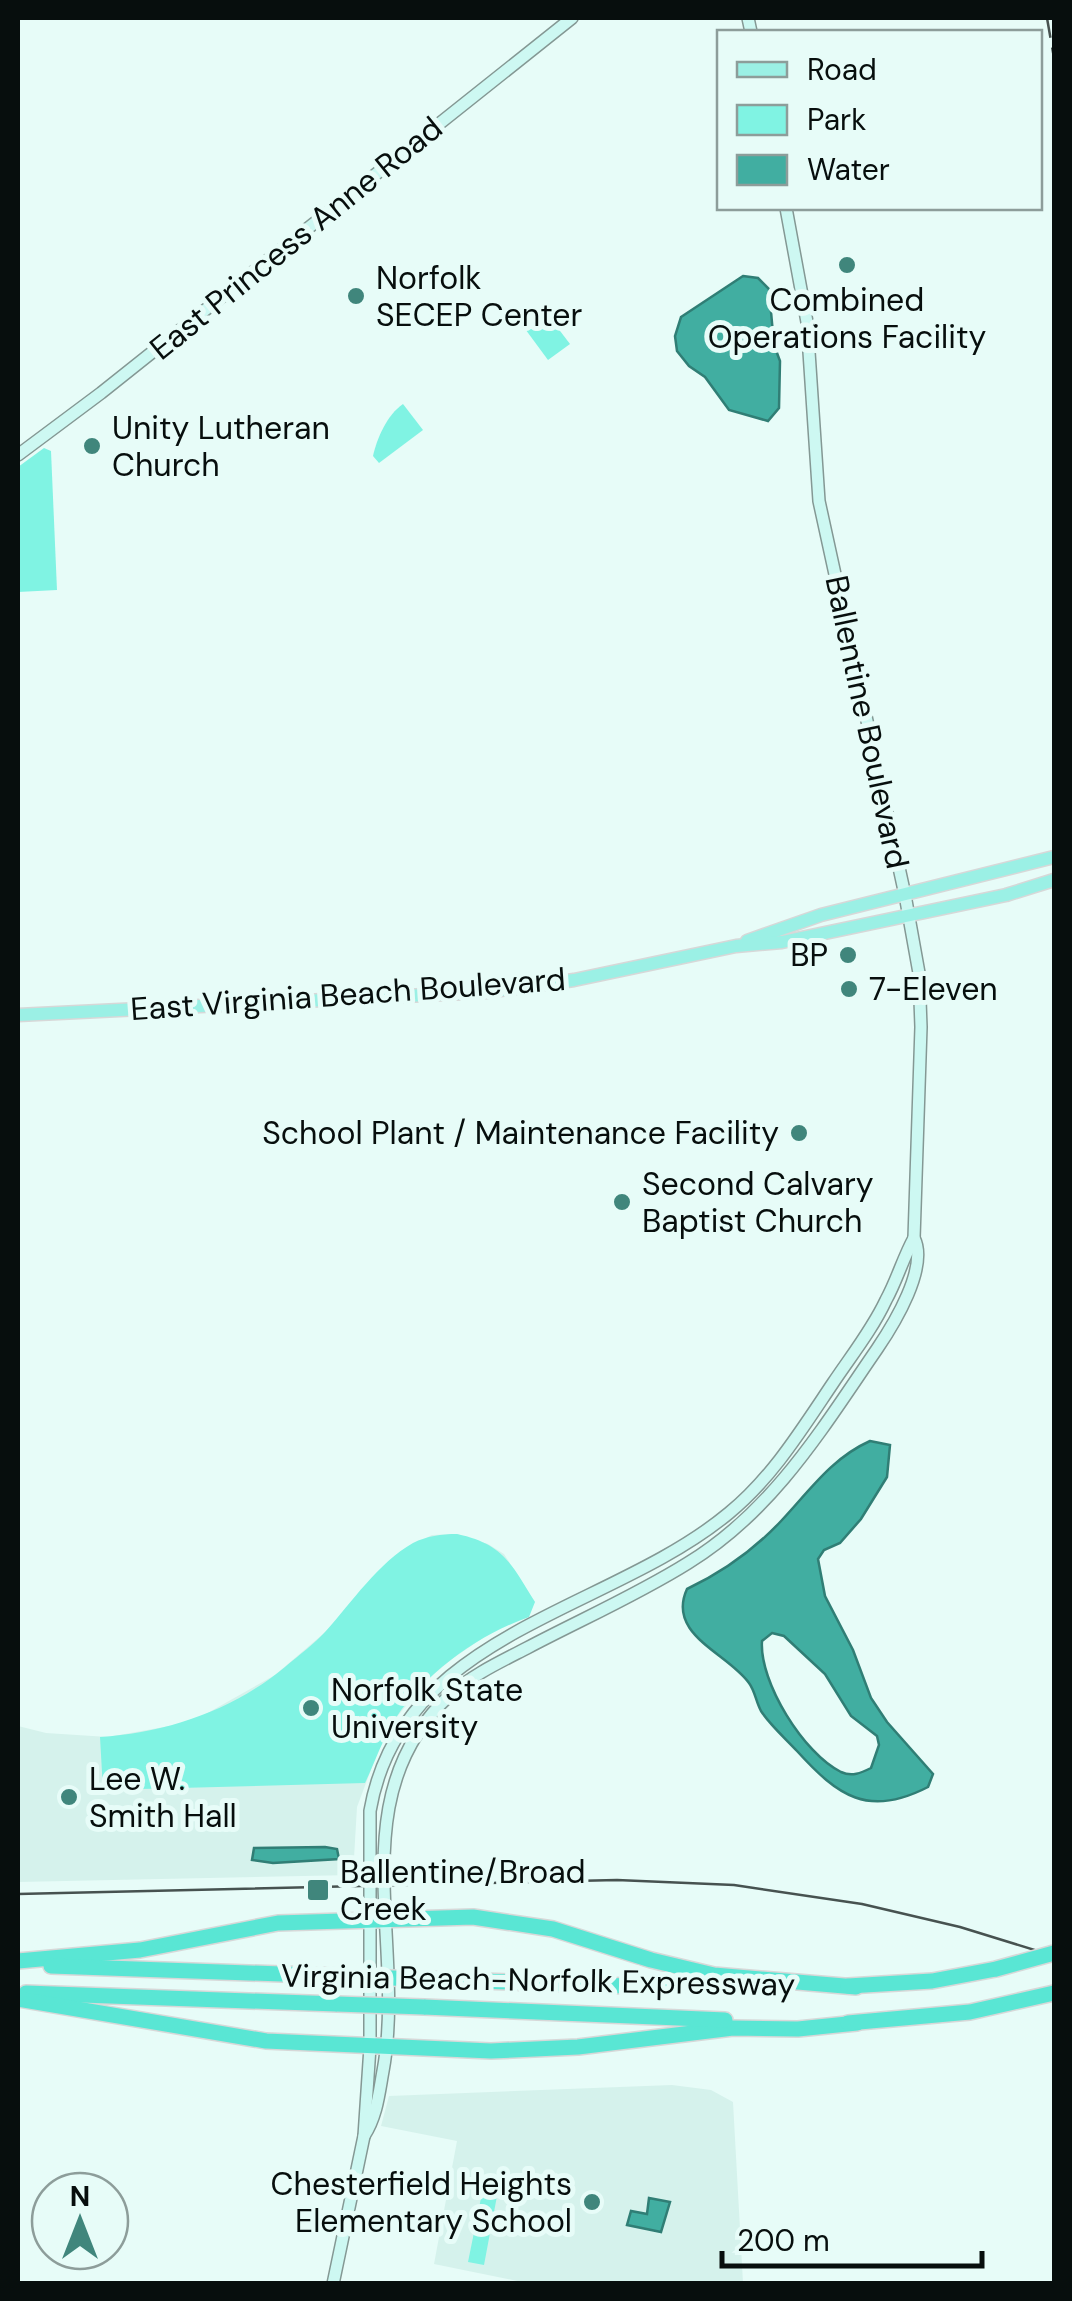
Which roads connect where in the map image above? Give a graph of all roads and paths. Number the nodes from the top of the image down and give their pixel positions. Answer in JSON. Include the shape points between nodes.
{"nodes":[{"id":1,"x":572,"y":18,"type":"edge"},
{"id":2,"x":786,"y":210,"type":"edge"},
{"id":3,"x":18,"y":455,"type":"edge"},
{"id":4,"x":1054,"y":857,"type":"edge"},
{"id":5,"x":1054,"y":880,"type":"edge"},
{"id":6,"x":905,"y":895,"type":"junction"},
{"id":7,"x":909,"y":916,"type":"junction"},
{"id":8,"x":736,"y":946,"type":"junction"},
{"id":9,"x":18,"y":1015,"type":"edge"},
{"id":10,"x":914,"y":1238,"type":"junction"},
{"id":11,"x":387,"y":1918,"type":"junction"},
{"id":12,"x":368,"y":1919,"type":"junction"},
{"id":13,"x":1054,"y":1954,"type":"edge"},
{"id":14,"x":18,"y":1963,"type":"edge"},
{"id":15,"x":856,"y":1986,"type":"junction"},
{"id":16,"x":1054,"y":1993,"type":"edge"},
{"id":17,"x":18,"y":1996,"type":"edge"},
{"id":18,"x":858,"y":2023,"type":"junction"},
{"id":19,"x":370,"y":2047,"type":"junction"},
{"id":20,"x":387,"y":2048,"type":"junction"},
{"id":21,"x":364,"y":2136,"type":"junction"},
{"id":22,"x":333,"y":2284,"type":"edge"}],
"edges":[{"from":1,"to":3,"type":"main road","name":"East Princess Anne Road"},
{"from":2,"to":6,"type":"main road","name":"Ballentine Boulevard","via":[[807,322],[818,501]]},
{"from":4,"to":6,"type":"main road","name":"East Virginia Beach Boulevard"},
{"from":5,"to":7,"type":"main road","name":"East Virginia Beach Boulevard"},
{"from":6,"to":7,"type":"main road","name":"Ballentine Boulevard"},
{"from":6,"to":8,"type":"main road","name":"East Virginia Beach Boulevard","via":[[820,915]]},
{"from":7,"to":8,"type":"main road","name":"East Virginia Beach Boulevard"},
{"from":7,"to":10,"type":"main road","name":"Ballentine Boulevard","via":[[921,1009]]},
{"from":8,"to":9,"type":"main road","name":"East Virginia Beach Boulevard","via":[[486,992]]},
{"from":10,"to":11,"type":"main road","name":"Ballentine Boulevard","via":[[918,1263],[896,1318],[769,1498],[684,1566],[484,1670],[426,1722],[407,1750],[386,1810]]},
{"from":10,"to":12,"type":"main road","name":"Ballentine Boulevard","via":[[878,1316],[790,1447],[744,1500],[678,1550],[467,1660],[422,1699],[395,1737],[372,1800]]},
{"from":11,"to":12,"type":"highway"},
{"from":11,"to":15,"type":"highway","via":[[493,1918],[714,1976]]},
{"from":11,"to":20,"type":"main road","name":"Ballentine Boulevard"},
{"from":12,"to":14,"type":"highway","via":[[278,1923],[140,1950]]},
{"from":12,"to":19,"type":"main road","name":"Ballentine Boulevard"},
{"from":13,"to":15,"type":"highway","name":"Virginia Beach-Norfolk Expressway","bridge":true,"via":[[932,1981]]},
{"from":14,"to":15,"type":"highway","name":"Virginia Beach-Norfolk Expressway","bridge":true,"via":[[628,1986]]},
{"from":16,"to":18,"type":"highway","name":"Virginia Beach-Norfolk Expressway","via":[[970,2012]]},
{"from":17,"to":18,"type":"highway","name":"Virginia Beach-Norfolk Expressway","bridge":true},
{"from":17,"to":19,"type":"highway","via":[[266,2041]]},
{"from":18,"to":20,"type":"highway","via":[[734,2028],[527,2050]]},
{"from":19,"to":20,"type":"highway"},
{"from":19,"to":21,"type":"main road","name":"Ballentine Boulevard"},
{"from":20,"to":21,"type":"main road","name":"Ballentine Boulevard"},
{"from":21,"to":22,"type":"main road","name":"Ballentine Boulevard"}]}
